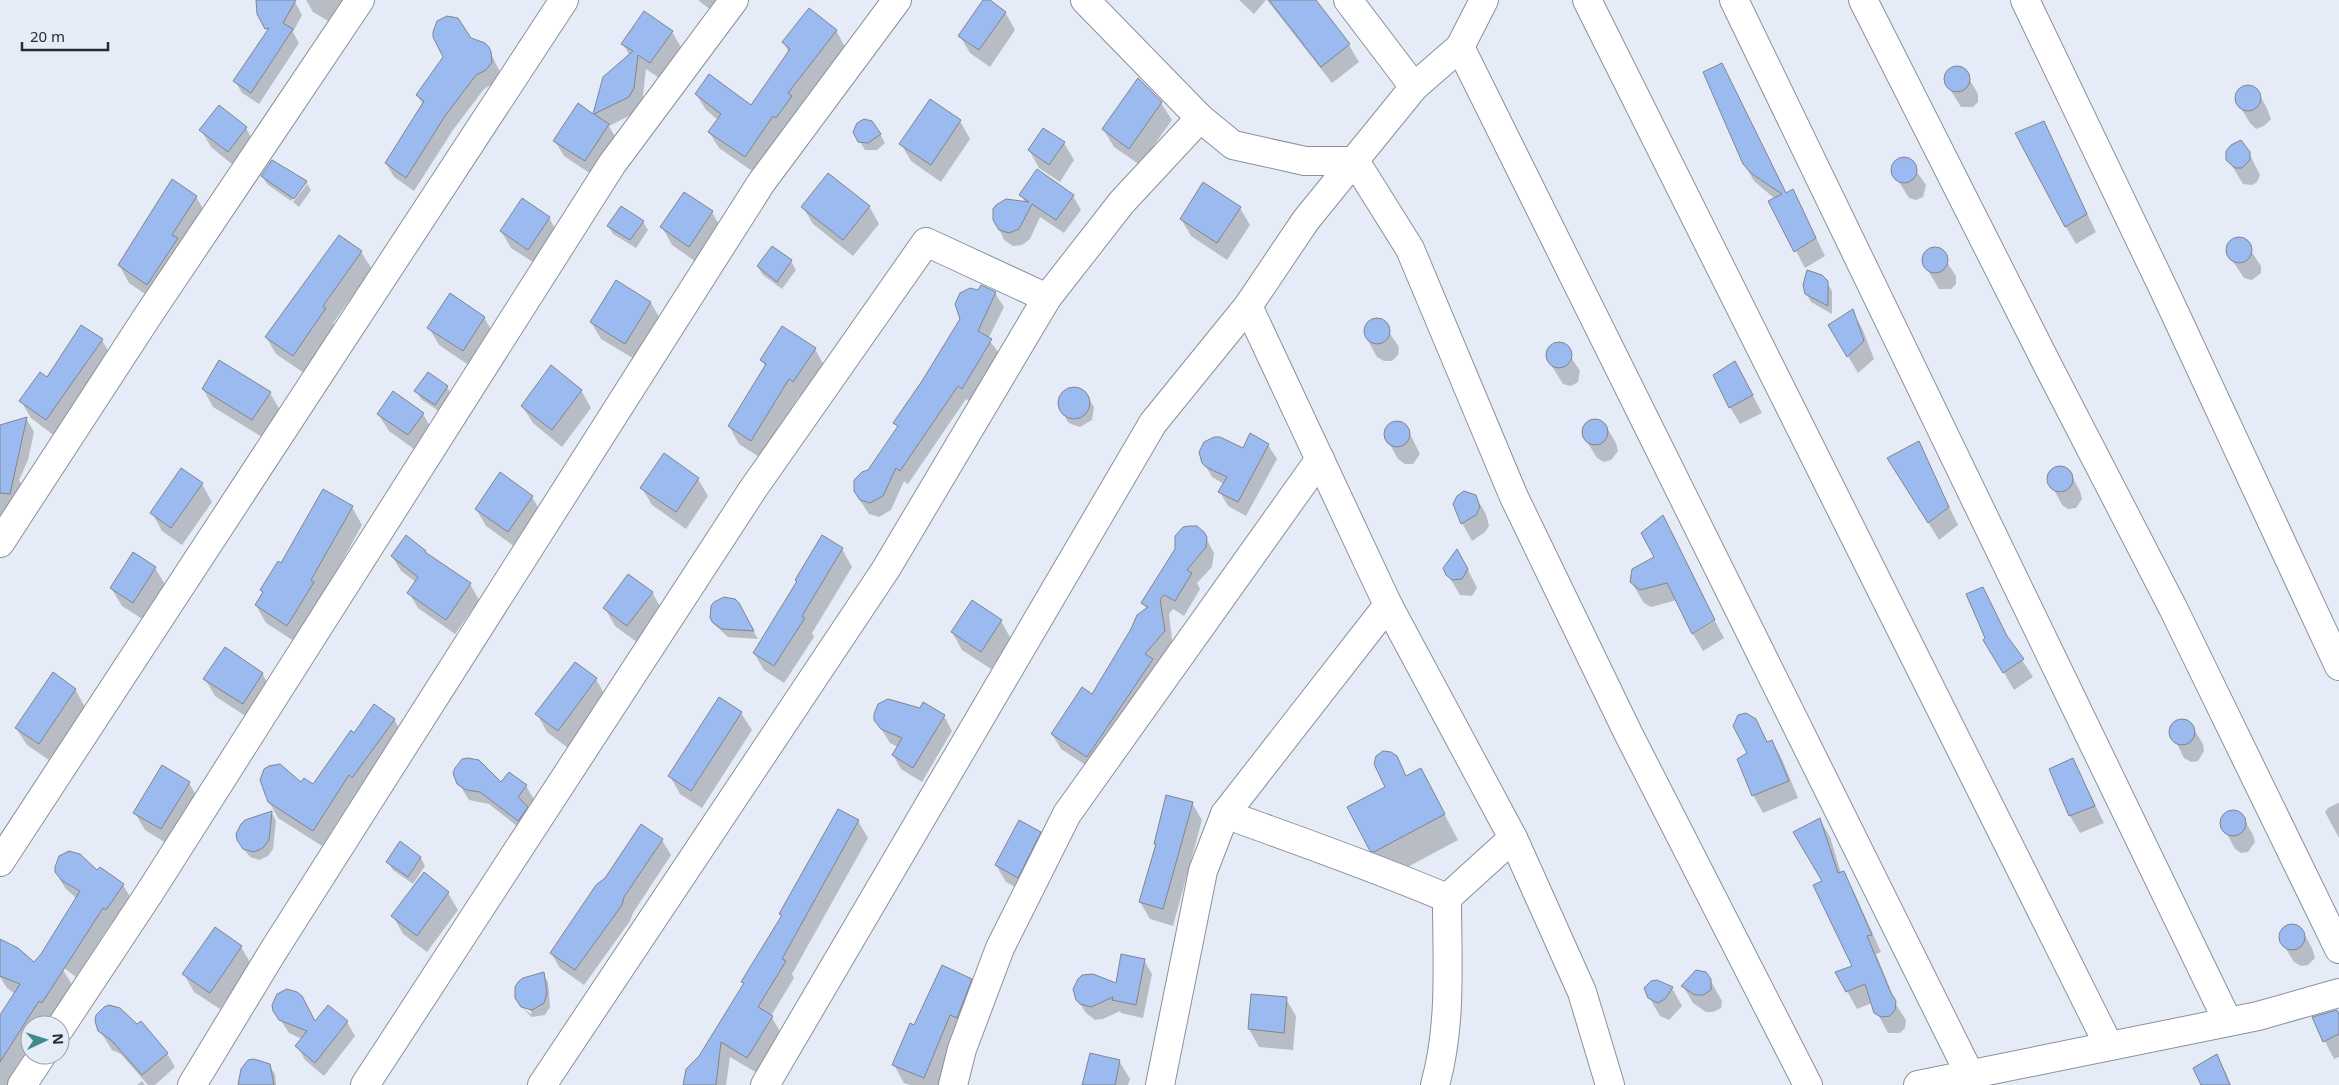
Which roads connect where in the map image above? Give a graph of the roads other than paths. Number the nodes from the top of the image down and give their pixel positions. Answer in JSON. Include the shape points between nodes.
{"nodes":[{"id":1,"x":360,"y":0,"type":"edge"},
{"id":2,"x":564,"y":0,"type":"edge"},
{"id":3,"x":734,"y":0,"type":"edge"},
{"id":4,"x":897,"y":0,"type":"edge"},
{"id":5,"x":1085,"y":0,"type":"edge"},
{"id":6,"x":1348,"y":0,"type":"edge"},
{"id":7,"x":1484,"y":0,"type":"edge"},
{"id":8,"x":1587,"y":0,"type":"edge"},
{"id":9,"x":1734,"y":0,"type":"edge"},
{"id":10,"x":1863,"y":0,"type":"edge"},
{"id":11,"x":2025,"y":0,"type":"edge"},
{"id":12,"x":1460,"y":47,"type":"junction"},
{"id":13,"x":1414,"y":86,"type":"junction"},
{"id":14,"x":1200,"y":118,"type":"junction"},
{"id":15,"x":1355,"y":161,"type":"junction"},
{"id":16,"x":1047,"y":298,"type":"junction"},
{"id":17,"x":1248,"y":306,"type":"junction"},
{"id":18,"x":1320,"y":459,"type":"junction"},
{"id":19,"x":0,"y":543,"type":"edge"},
{"id":20,"x":1388,"y":605,"type":"junction"},
{"id":21,"x":2339,"y":666,"type":"edge"},
{"id":22,"x":1225,"y":814,"type":"junction"},
{"id":23,"x":1513,"y":838,"type":"junction"},
{"id":24,"x":0,"y":862,"type":"edge"},
{"id":25,"x":1447,"y":898,"type":"junction"},
{"id":26,"x":2339,"y":949,"type":"edge"},
{"id":27,"x":2339,"y":993,"type":"edge"},
{"id":28,"x":69,"y":1015,"type":"edge"},
{"id":29,"x":2228,"y":1022,"type":"junction"},
{"id":30,"x":2109,"y":1046,"type":"junction"},
{"id":31,"x":35,"y":1065,"type":"edge"},
{"id":32,"x":1442,"y":1079,"type":"edge"},
{"id":33,"x":1973,"y":1080,"type":"edge"},
{"id":34,"x":22,"y":1085,"type":"edge"},
{"id":35,"x":192,"y":1085,"type":"edge"},
{"id":36,"x":365,"y":1085,"type":"edge"},
{"id":37,"x":542,"y":1085,"type":"edge"},
{"id":38,"x":765,"y":1085,"type":"edge"},
{"id":39,"x":953,"y":1085,"type":"edge"},
{"id":40,"x":1160,"y":1085,"type":"edge"},
{"id":41,"x":1610,"y":1085,"type":"edge"},
{"id":42,"x":1808,"y":1085,"type":"edge"},
{"id":43,"x":1918,"y":1085,"type":"edge"}],
"edges":[{"from":1,"to":19,"type":"street"},
{"from":2,"to":24,"type":"street"},
{"from":3,"to":28,"type":"street","via":[[612,164]]},
{"from":4,"to":35,"type":"street","via":[[761,183],[272,953]]},
{"from":5,"to":14,"type":"street"},
{"from":6,"to":13,"type":"street"},
{"from":7,"to":12,"type":"street"},
{"from":8,"to":30,"type":"street"},
{"from":9,"to":29,"type":"street"},
{"from":10,"to":26,"type":"street","via":[[2174,608]]},
{"from":11,"to":21,"type":"street"},
{"from":12,"to":13,"type":"street"},
{"from":12,"to":33,"type":"street"},
{"from":13,"to":15,"type":"street"},
{"from":14,"to":15,"type":"street","via":[[1233,145],[1305,161]]},
{"from":14,"to":16,"type":"street","via":[[1122,202]]},
{"from":15,"to":17,"type":"street","via":[[1306,220]]},
{"from":15,"to":42,"type":"street","via":[[1410,249],[1514,497],[1628,733]]},
{"from":16,"to":36,"type":"street","via":[[926,242],[753,489]]},
{"from":16,"to":37,"type":"street","via":[[886,569]]},
{"from":17,"to":18,"type":"street"},
{"from":17,"to":38,"type":"street","via":[[1153,423]]},
{"from":18,"to":20,"type":"street"},
{"from":18,"to":39,"type":"street","via":[[1067,814],[1000,948],[962,1049]]},
{"from":20,"to":22,"type":"street"},
{"from":20,"to":23,"type":"street"},
{"from":22,"to":25,"type":"street","via":[[1374,867]]},
{"from":22,"to":40,"type":"street","via":[[1203,871]]},
{"from":23,"to":25,"type":"street"},
{"from":23,"to":41,"type":"street","via":[[1582,992]]},
{"from":25,"to":32,"type":"street","via":[[1448,1006]]},
{"from":27,"to":29,"type":"street"},
{"from":29,"to":30,"type":"street"},
{"from":30,"to":33,"type":"street"},
{"from":31,"to":34,"type":"street"},
{"from":33,"to":43,"type":"street"}]}
